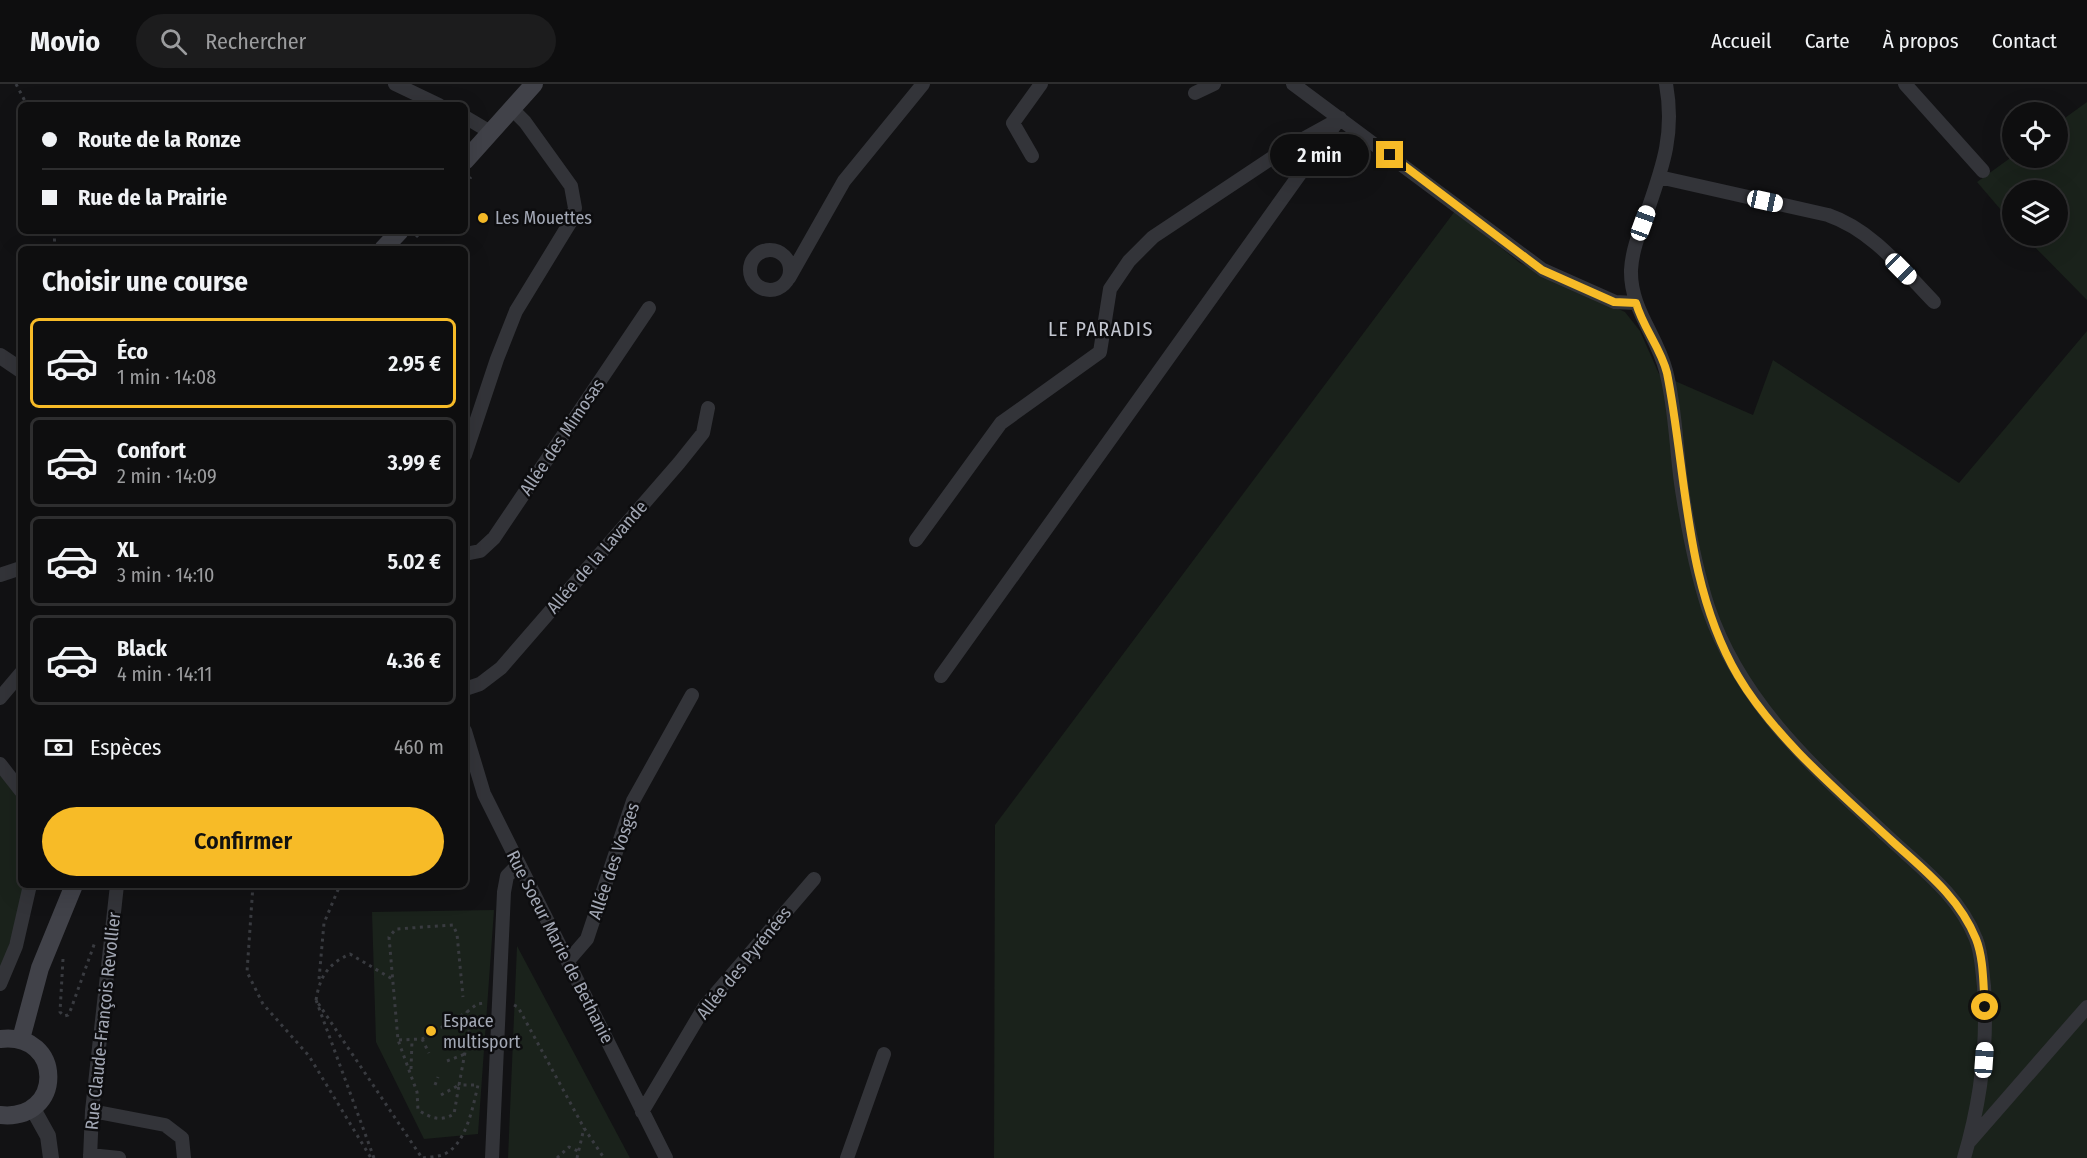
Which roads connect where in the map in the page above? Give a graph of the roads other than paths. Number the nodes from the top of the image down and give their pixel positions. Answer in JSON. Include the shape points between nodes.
{"nodes":[{"id":1,"x":395,"y":84,"type":"edge"},
{"id":2,"x":534,"y":84,"type":"edge"},
{"id":3,"x":923,"y":84,"type":"edge"},
{"id":4,"x":1041,"y":84,"type":"edge"},
{"id":5,"x":1214,"y":84,"type":"edge"},
{"id":6,"x":1293,"y":84,"type":"edge"},
{"id":7,"x":1666,"y":84,"type":"edge"},
{"id":8,"x":1905,"y":84,"type":"edge"},
{"id":9,"x":1195,"y":93,"type":"dead end"},
{"id":10,"x":433,"y":102,"type":"edge"},
{"id":11,"x":513,"y":110,"type":"junction"},
{"id":12,"x":1340,"y":118,"type":"junction"},
{"id":13,"x":468,"y":119,"type":"edge"},
{"id":14,"x":492,"y":133,"type":"junction"},
{"id":15,"x":1032,"y":156,"type":"dead end"},
{"id":16,"x":468,"y":158,"type":"edge"},
{"id":17,"x":1983,"y":171,"type":"dead end"},
{"id":18,"x":1659,"y":177,"type":"junction"},
{"id":19,"x":397,"y":234,"type":"edge"},
{"id":20,"x":386,"y":246,"type":"edge"},
{"id":21,"x":789,"y":278,"type":"dead end"},
{"id":22,"x":1934,"y":302,"type":"dead end"},
{"id":23,"x":1636,"y":303,"type":"junction"},
{"id":24,"x":649,"y":308,"type":"dead end"},
{"id":25,"x":0,"y":356,"type":"edge"},
{"id":26,"x":18,"y":368,"type":"edge"},
{"id":27,"x":708,"y":408,"type":"dead end"},
{"id":28,"x":468,"y":446,"type":"edge"},
{"id":29,"x":916,"y":540,"type":"dead end"},
{"id":30,"x":468,"y":553,"type":"edge"},
{"id":31,"x":18,"y":569,"type":"edge"},
{"id":32,"x":0,"y":575,"type":"edge"},
{"id":33,"x":941,"y":676,"type":"dead end"},
{"id":34,"x":18,"y":677,"type":"edge"},
{"id":35,"x":468,"y":688,"type":"edge"},
{"id":36,"x":692,"y":694,"type":"dead end"},
{"id":37,"x":0,"y":698,"type":"edge"},
{"id":38,"x":468,"y":741,"type":"edge"},
{"id":39,"x":0,"y":764,"type":"edge"},
{"id":40,"x":18,"y":787,"type":"edge"},
{"id":41,"x":518,"y":865,"type":"junction"},
{"id":42,"x":814,"y":879,"type":"dead end"},
{"id":43,"x":29,"y":888,"type":"edge"},
{"id":44,"x":73,"y":888,"type":"edge"},
{"id":45,"x":117,"y":888,"type":"edge"},
{"id":46,"x":568,"y":961,"type":"junction"},
{"id":47,"x":0,"y":984,"type":"edge"},
{"id":48,"x":2087,"y":1007,"type":"edge"},
{"id":49,"x":0,"y":1039,"type":"edge"},
{"id":50,"x":21,"y":1039,"type":"junction"},
{"id":51,"x":884,"y":1054,"type":"dead end"},
{"id":52,"x":33,"y":1109,"type":"junction"},
{"id":53,"x":92,"y":1111,"type":"junction"},
{"id":54,"x":642,"y":1112,"type":"junction"},
{"id":55,"x":0,"y":1115,"type":"edge"},
{"id":56,"x":1968,"y":1143,"type":"junction"},
{"id":57,"x":90,"y":1156,"type":"edge"},
{"id":58,"x":51,"y":1158,"type":"edge"},
{"id":59,"x":119,"y":1158,"type":"edge"},
{"id":60,"x":184,"y":1158,"type":"edge"},
{"id":61,"x":492,"y":1158,"type":"edge"},
{"id":62,"x":666,"y":1158,"type":"edge"},
{"id":63,"x":847,"y":1158,"type":"edge"},
{"id":64,"x":1964,"y":1158,"type":"edge"}],
"edges":[{"from":1,"to":10,"type":"street"},
{"from":2,"to":11,"type":"main road"},
{"from":3,"to":21,"type":"street","via":[[844,181]]},
{"from":4,"to":15,"type":"street","via":[[1013,123]]},
{"from":5,"to":9,"type":"street"},
{"from":6,"to":12,"type":"street"},
{"from":7,"to":18,"type":"street","via":[[1671,112]]},
{"from":8,"to":17,"type":"street"},
{"from":11,"to":14,"type":"main road"},
{"from":11,"to":28,"type":"street","via":[[571,186],[575,208],[516,311]]},
{"from":12,"to":23,"type":"street","via":[[1542,270],[1614,302]]},
{"from":12,"to":29,"type":"street","via":[[1287,148],[1153,237],[1129,261],[1110,289],[1100,352],[1001,423]]},
{"from":12,"to":33,"type":"street"},
{"from":13,"to":14,"type":"street"},
{"from":14,"to":16,"type":"main road"},
{"from":18,"to":22,"type":"street","via":[[1850,222]]},
{"from":18,"to":23,"type":"street","via":[[1635,246],[1631,269]]},
{"from":19,"to":20,"type":"main road"},
{"from":23,"to":56,"type":"street","via":[[1666,371],[1684,498],[1707,604],[1738,677],[1799,751],[1941,885],[1963,912],[1977,942],[1986,1041],[1983,1079]]},
{"from":24,"to":30,"type":"street","name":"Allée des Mimosas","via":[[494,538],[480,551]]},
{"from":25,"to":26,"type":"street"},
{"from":27,"to":35,"type":"street","name":"Allée de la Lavande","via":[[703,433],[679,464],[501,668]]},
{"from":31,"to":32,"type":"street"},
{"from":34,"to":37,"type":"street"},
{"from":36,"to":46,"type":"street","name":"Allée des Vosges","via":[[633,801],[587,939]]},
{"from":38,"to":41,"type":"street","name":"Rue Soeur Marie de Bethanie","via":[[484,794]]},
{"from":39,"to":40,"type":"street"},
{"from":41,"to":46,"type":"street","name":"Rue Soeur Marie de Bethanie"},
{"from":41,"to":61,"type":"street","via":[[507,876],[504,892]]},
{"from":42,"to":54,"type":"street","name":"Allée des Pyrénées","via":[[705,1006]]},
{"from":43,"to":47,"type":"street","via":[[16,946]]},
{"from":44,"to":50,"type":"main road","via":[[40,968]]},
{"from":45,"to":53,"type":"street","name":"Rue Claude-François Revollier"},
{"from":46,"to":54,"type":"street","name":"Rue Soeur Marie de Bethanie"},
{"from":48,"to":56,"type":"street"},
{"from":49,"to":50,"type":"main road"},
{"from":50,"to":52,"type":"main road","via":[[41,1053],[48,1070],[47,1089]]},
{"from":51,"to":63,"type":"street"},
{"from":52,"to":55,"type":"main road"},
{"from":52,"to":58,"type":"street","via":[[48,1136]]},
{"from":53,"to":57,"type":"street","name":"Rue Claude-François Revollier"},
{"from":53,"to":60,"type":"street","via":[[165,1125],[182,1138]]},
{"from":54,"to":62,"type":"street","name":"Rue Soeur Marie de Bethanie"},
{"from":56,"to":64,"type":"street"},
{"from":57,"to":59,"type":"street"}]}
